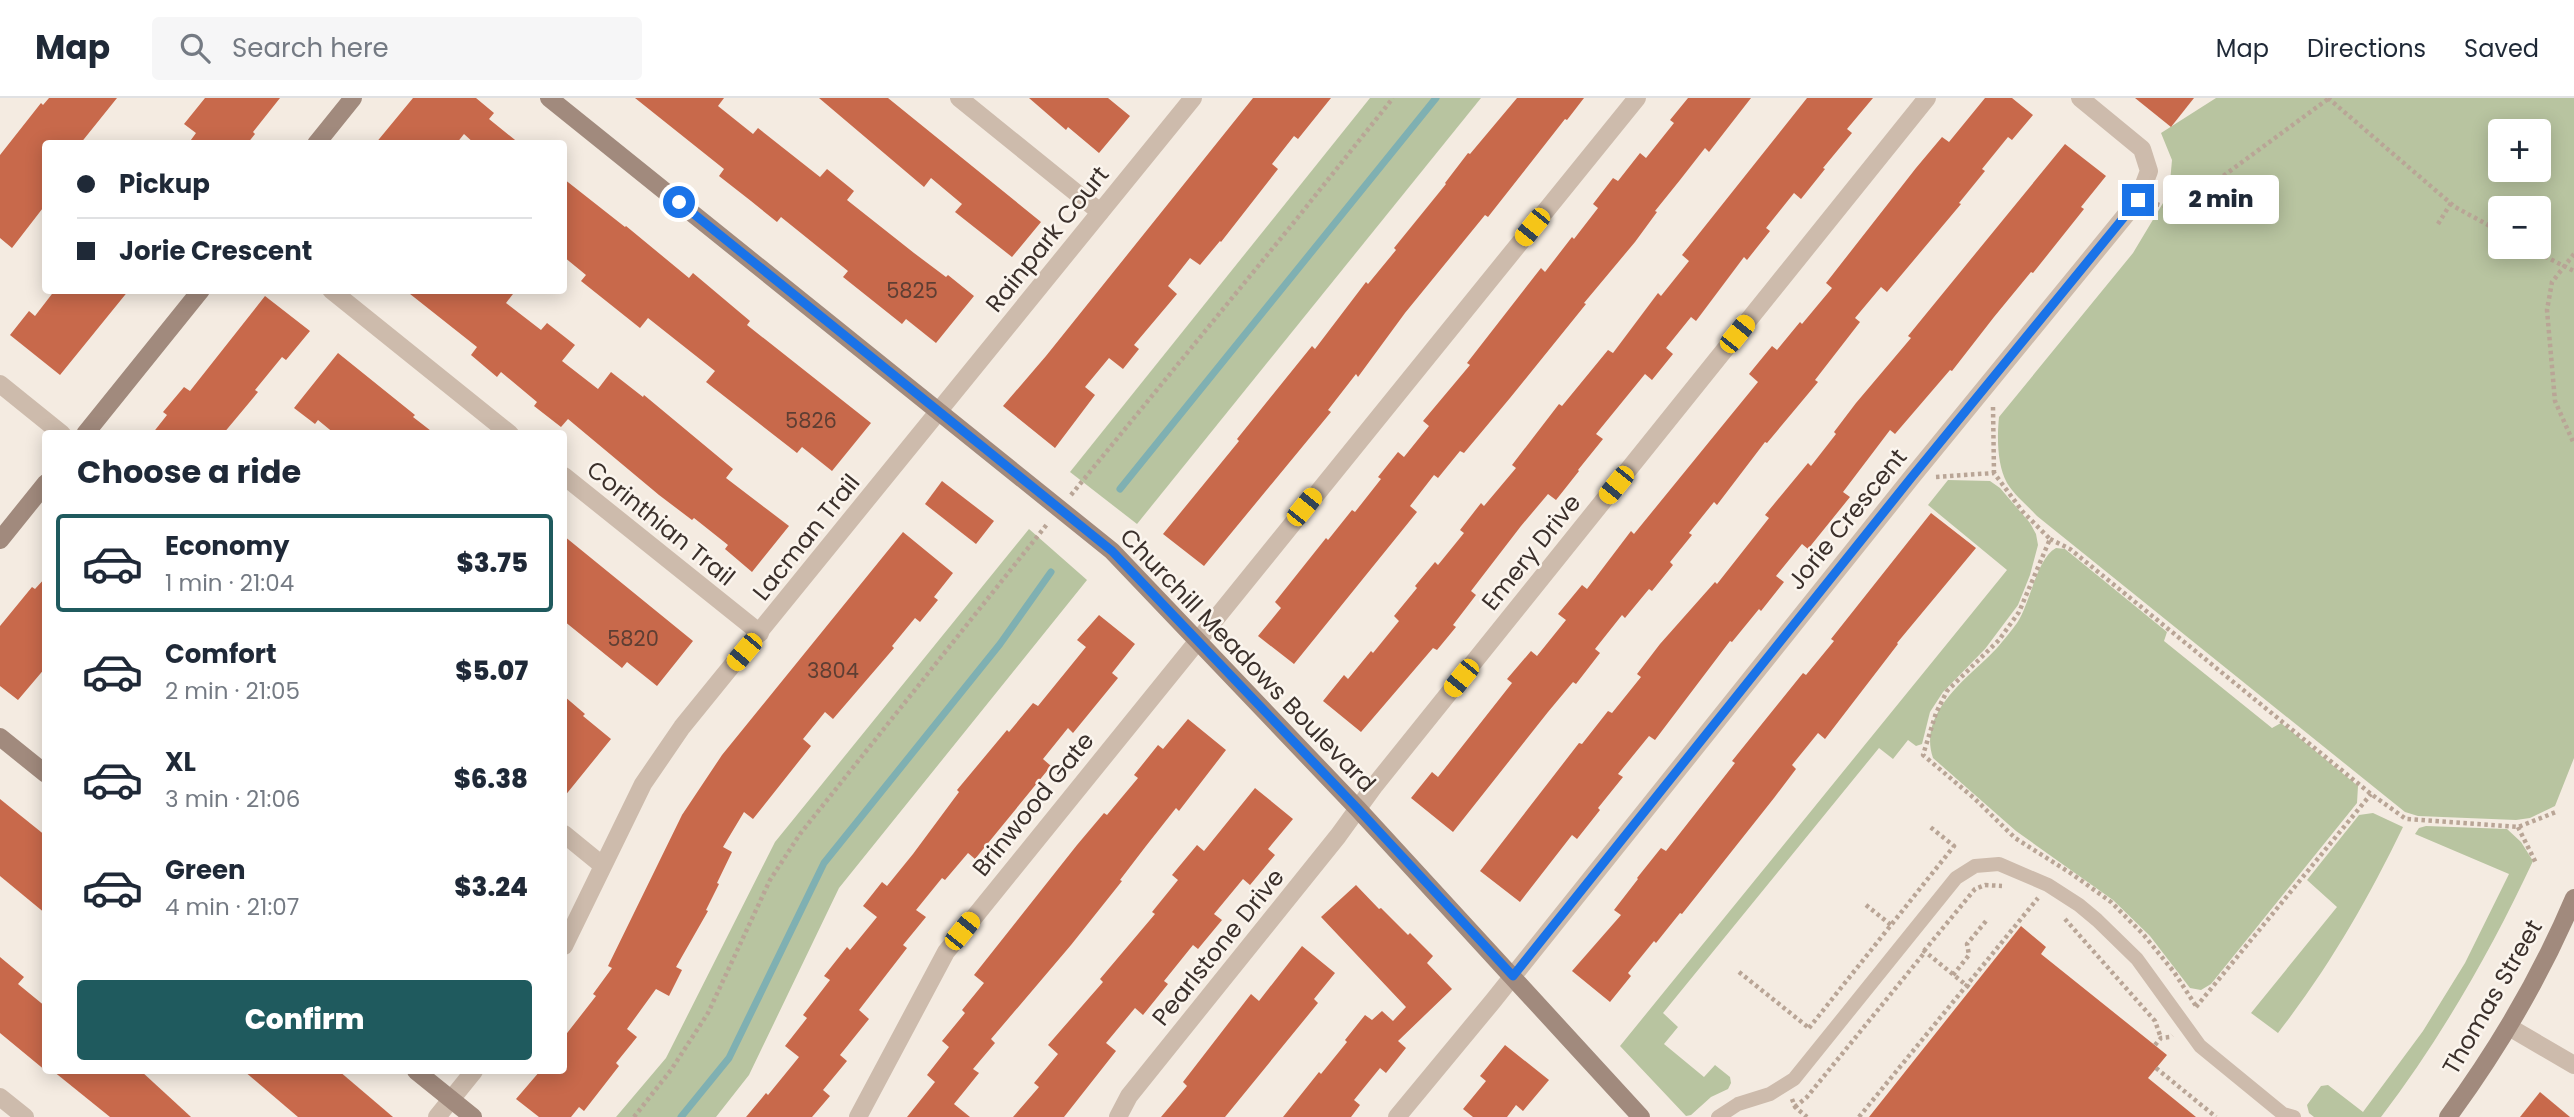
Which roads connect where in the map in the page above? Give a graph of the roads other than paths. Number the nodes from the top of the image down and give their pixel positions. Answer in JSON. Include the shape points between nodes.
{"nodes":[{"id":1,"x":353,"y":98,"type":"edge"},
{"id":2,"x":549,"y":98,"type":"edge"},
{"id":3,"x":959,"y":98,"type":"edge"},
{"id":4,"x":1193,"y":98,"type":"edge"},
{"id":5,"x":1637,"y":98,"type":"edge"},
{"id":6,"x":1927,"y":98,"type":"edge"},
{"id":7,"x":2080,"y":98,"type":"edge"},
{"id":8,"x":319,"y":140,"type":"edge"},
{"id":9,"x":1100,"y":212,"type":"junction"},
{"id":10,"x":198,"y":294,"type":"edge"},
{"id":11,"x":336,"y":294,"type":"edge"},
{"id":12,"x":0,"y":384,"type":"edge"},
{"id":13,"x":939,"y":411,"type":"junction"},
{"id":14,"x":57,"y":430,"type":"edge"},
{"id":15,"x":88,"y":430,"type":"edge"},
{"id":16,"x":505,"y":430,"type":"edge"},
{"id":17,"x":567,"y":479,"type":"edge"},
{"id":18,"x":42,"y":488,"type":"edge"},
{"id":19,"x":0,"y":540,"type":"edge"},
{"id":20,"x":760,"y":633,"type":"junction"},
{"id":21,"x":1197,"y":640,"type":"junction"},
{"id":22,"x":0,"y":737,"type":"edge"},
{"id":23,"x":42,"y":771,"type":"edge"},
{"id":24,"x":1358,"y":809,"type":"junction"},
{"id":25,"x":567,"y":836,"type":"edge"},
{"id":26,"x":602,"y":865,"type":"junction"},
{"id":27,"x":2574,"y":898,"type":"edge"},
{"id":28,"x":567,"y":940,"type":"edge"},
{"id":29,"x":1513,"y":976,"type":"junction"},
{"id":30,"x":2509,"y":1027,"type":"junction"},
{"id":31,"x":2574,"y":1065,"type":"edge"},
{"id":32,"x":420,"y":1074,"type":"edge"},
{"id":33,"x":472,"y":1074,"type":"edge"},
{"id":34,"x":0,"y":1097,"type":"edge"},
{"id":35,"x":451,"y":1099,"type":"junction"},
{"id":36,"x":2287,"y":1116,"type":"edge"},
{"id":37,"x":25,"y":1117,"type":"edge"},
{"id":38,"x":437,"y":1117,"type":"edge"},
{"id":39,"x":472,"y":1117,"type":"edge"},
{"id":40,"x":858,"y":1117,"type":"edge"},
{"id":41,"x":1118,"y":1117,"type":"edge"},
{"id":42,"x":1397,"y":1117,"type":"edge"},
{"id":43,"x":1641,"y":1117,"type":"edge"},
{"id":44,"x":1717,"y":1117,"type":"edge"},
{"id":45,"x":2448,"y":1117,"type":"edge"}],
"edges":[{"from":1,"to":8,"type":"street"},
{"from":2,"to":13,"type":"street","name":"Churchill Meadows Boulevard"},
{"from":3,"to":9,"type":"street"},
{"from":4,"to":9,"type":"street","name":"Rainpark Court"},
{"from":5,"to":21,"type":"street"},
{"from":6,"to":24,"type":"street","name":"Emery Drive"},
{"from":7,"to":29,"type":"street","name":"Jorie Crescent","via":[[2142,149],[2149,171],[2138,200]]},
{"from":9,"to":13,"type":"street","name":"Rainpark Court"},
{"from":10,"to":15,"type":"street"},
{"from":11,"to":16,"type":"street"},
{"from":12,"to":14,"type":"street"},
{"from":13,"to":20,"type":"street","name":"Lacman Trail"},
{"from":13,"to":21,"type":"street","name":"Churchill Meadows Boulevard","via":[[1112,551]]},
{"from":17,"to":20,"type":"street","name":"Corinthian Trail"},
{"from":18,"to":19,"type":"street"},
{"from":20,"to":26,"type":"street","name":"Lacman Trail","via":[[658,760]]},
{"from":21,"to":24,"type":"street","name":"Churchill Meadows Boulevard"},
{"from":21,"to":40,"type":"street","name":"Brinwood Gate","via":[[946,952]]},
{"from":22,"to":23,"type":"street"},
{"from":24,"to":29,"type":"street","name":"Churchill Meadows Boulevard"},
{"from":24,"to":41,"type":"street","name":"Pearlstone Drive","via":[[1129,1096]]},
{"from":25,"to":26,"type":"street"},
{"from":26,"to":28,"type":"street","name":"Lacman Trail"},
{"from":27,"to":30,"type":"street","name":"Thomas Street"},
{"from":29,"to":42,"type":"street","name":"Jorie Crescent"},
{"from":29,"to":43,"type":"street","name":"Churchill Meadows Boulevard"},
{"from":30,"to":31,"type":"street"},
{"from":30,"to":45,"type":"street","name":"Thomas Street"},
{"from":32,"to":35,"type":"street"},
{"from":33,"to":35,"type":"street"},
{"from":34,"to":37,"type":"street"},
{"from":35,"to":38,"type":"street"},
{"from":35,"to":39,"type":"street"},
{"from":36,"to":44,"type":"lane","via":[[2200,1046],[2144,967],[2079,905],[2048,885],[1999,864],[1985,864],[1956,878],[1794,1079]]}]}
